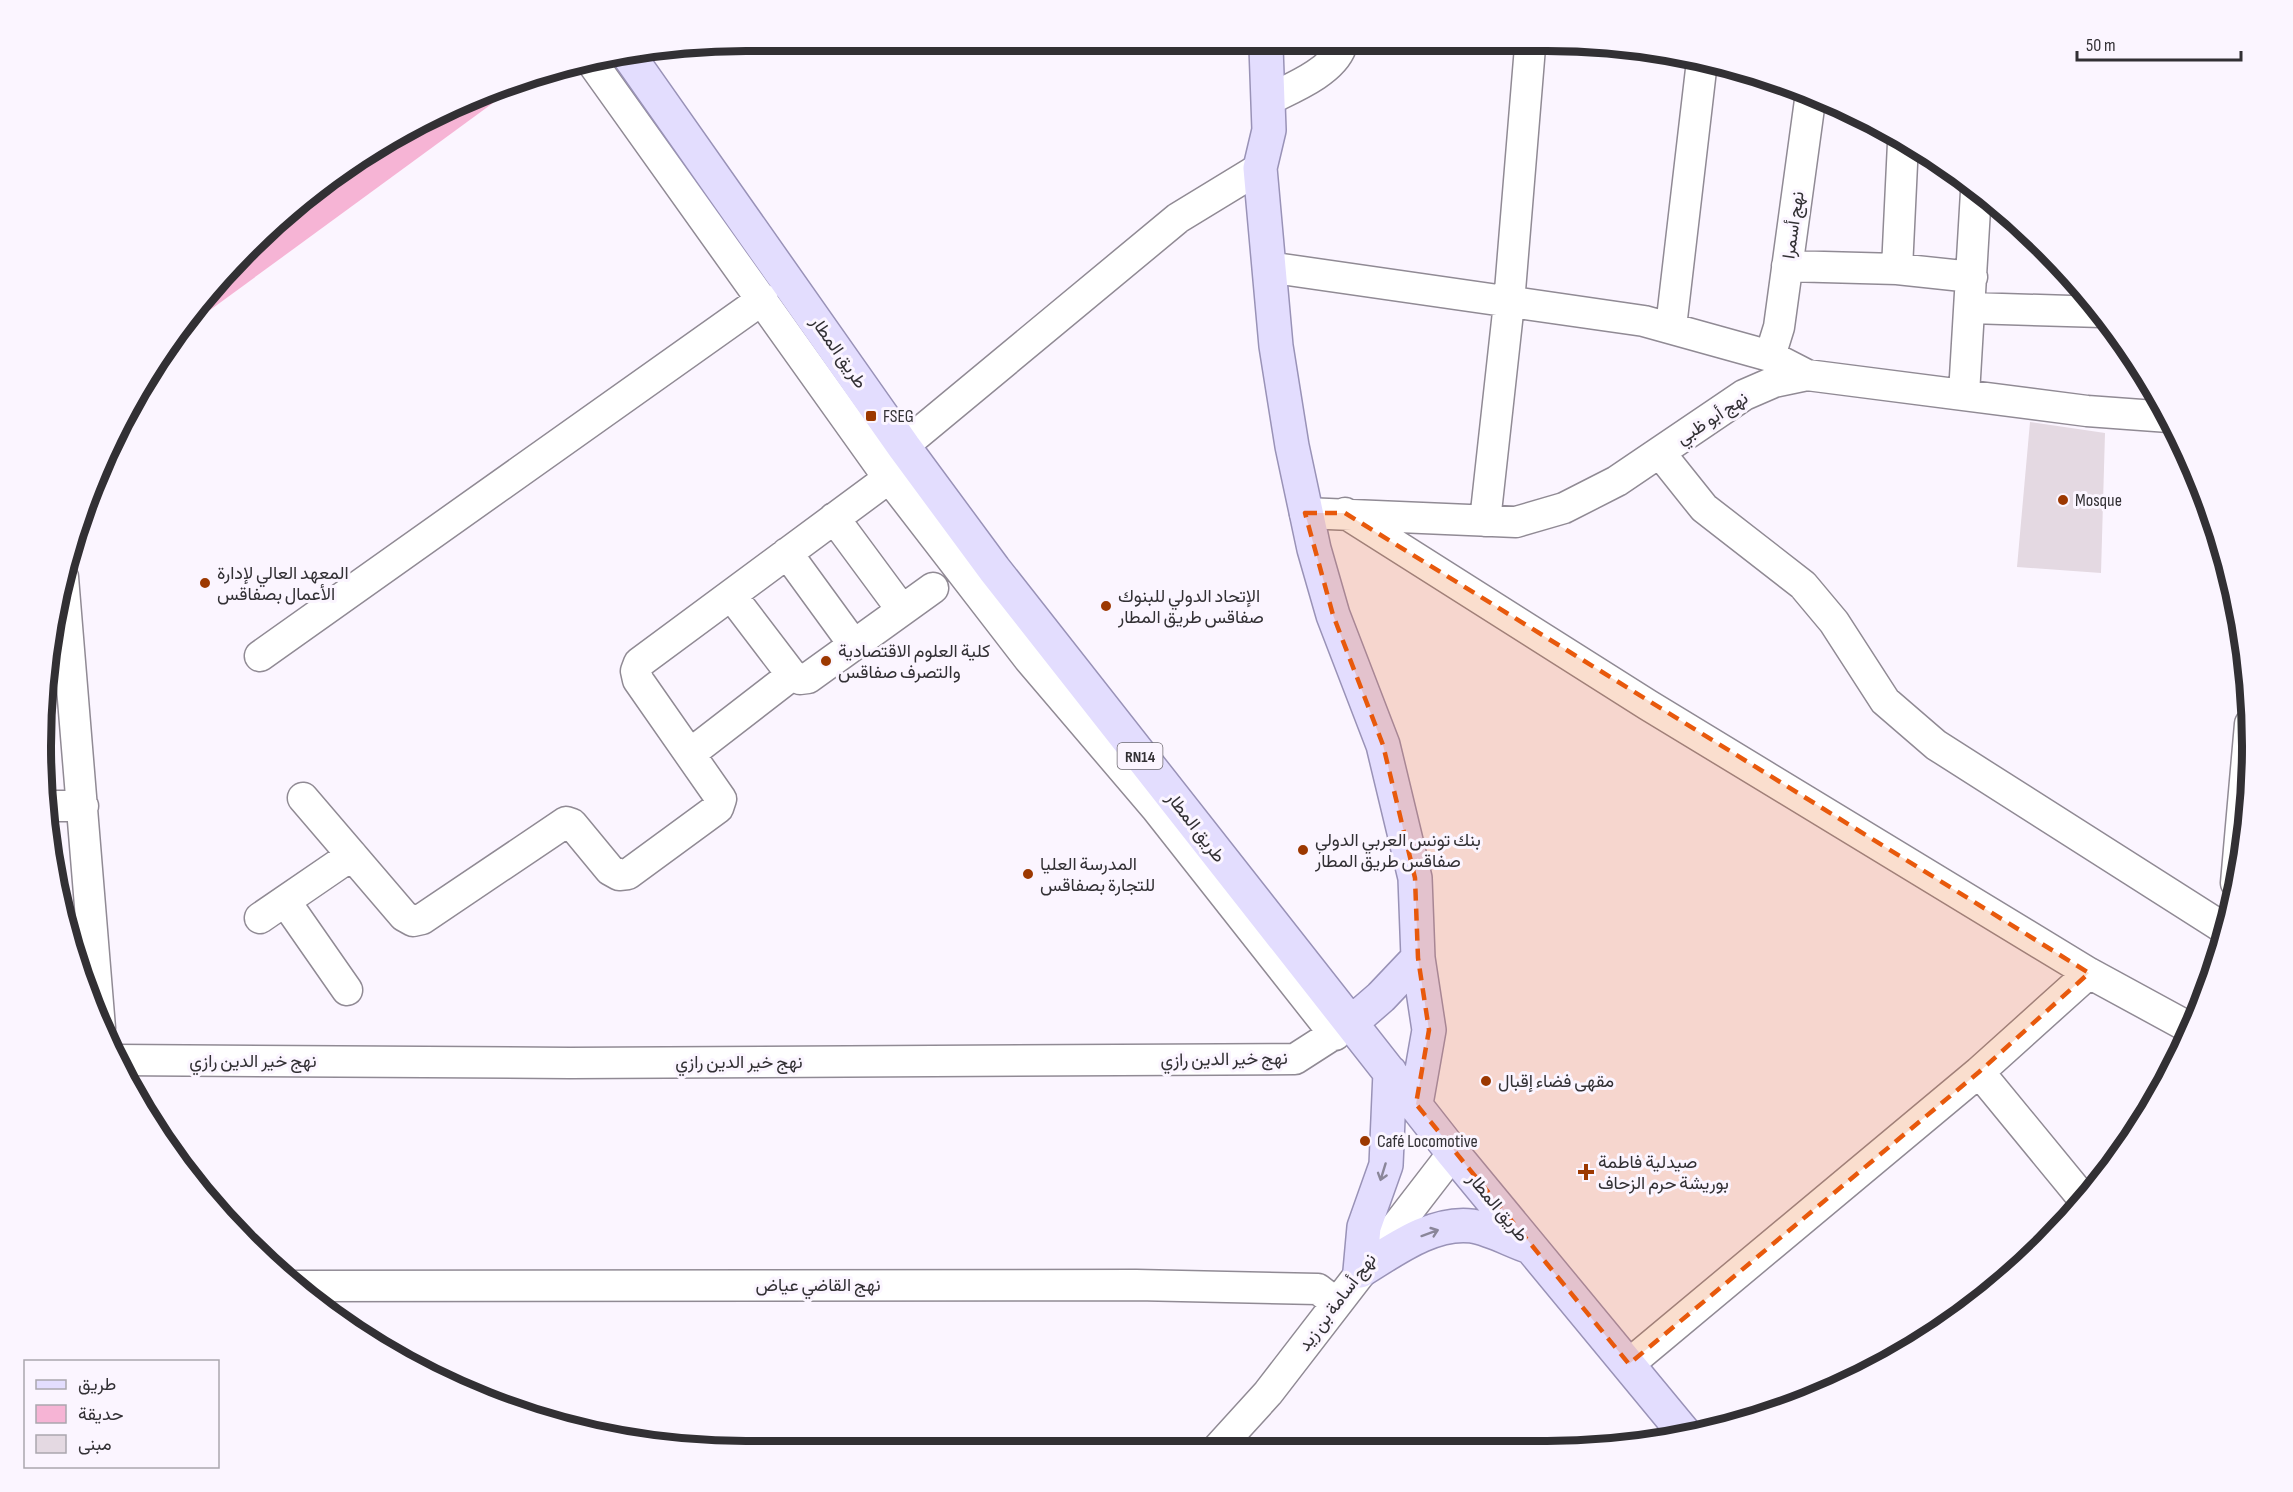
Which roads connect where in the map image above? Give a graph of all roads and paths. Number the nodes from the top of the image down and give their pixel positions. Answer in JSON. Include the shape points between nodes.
{"nodes":[{"id":1,"x":1266,"y":51,"type":"edge"},
{"id":2,"x":1340,"y":51,"type":"edge"},
{"id":3,"x":1530,"y":51,"type":"edge"},
{"id":4,"x":632,"y":61,"type":"edge"},
{"id":5,"x":596,"y":68,"type":"edge"},
{"id":6,"x":1701,"y":69,"type":"edge"},
{"id":7,"x":1270,"y":99,"type":"junction"},
{"id":8,"x":1810,"y":103,"type":"edge"},
{"id":9,"x":1903,"y":149,"type":"edge"},
{"id":10,"x":1260,"y":168,"type":"junction"},
{"id":11,"x":1984,"y":207,"type":"edge"},
{"id":12,"x":1787,"y":266,"type":"junction"},
{"id":13,"x":1268,"y":267,"type":"junction"},
{"id":14,"x":1897,"y":269,"type":"junction"},
{"id":15,"x":1972,"y":277,"type":"junction"},
{"id":16,"x":763,"y":299,"type":"junction"},
{"id":17,"x":1509,"y":303,"type":"junction"},
{"id":18,"x":1970,"y":308,"type":"junction"},
{"id":19,"x":2089,"y":312,"type":"edge"},
{"id":20,"x":1671,"y":327,"type":"junction"},
{"id":21,"x":1770,"y":356,"type":"junction"},
{"id":22,"x":1807,"y":375,"type":"junction"},
{"id":23,"x":1964,"y":394,"type":"junction"},
{"id":24,"x":2158,"y":416,"type":"edge"},
{"id":25,"x":1659,"y":453,"type":"junction"},
{"id":26,"x":891,"y":464,"type":"junction"},
{"id":27,"x":1305,"y":513,"type":"junction"},
{"id":28,"x":1345,"y":513,"type":"junction"},
{"id":29,"x":834,"y":518,"type":"junction"},
{"id":30,"x":1485,"y":521,"type":"junction"},
{"id":31,"x":787,"y":553,"type":"junction"},
{"id":32,"x":933,"y":588,"type":"dead end"},
{"id":33,"x":731,"y":595,"type":"junction"},
{"id":34,"x":65,"y":604,"type":"edge"},
{"id":35,"x":902,"y":610,"type":"junction"},
{"id":36,"x":854,"y":645,"type":"junction"},
{"id":37,"x":260,"y":656,"type":"dead end"},
{"id":38,"x":792,"y":675,"type":"junction"},
{"id":39,"x":691,"y":753,"type":"junction"},
{"id":40,"x":303,"y":798,"type":"dead end"},
{"id":41,"x":54,"y":806,"type":"edge"},
{"id":42,"x":83,"y":806,"type":"junction"},
{"id":43,"x":352,"y":855,"type":"junction"},
{"id":44,"x":285,"y":901,"type":"junction"},
{"id":45,"x":260,"y":918,"type":"dead end"},
{"id":46,"x":2218,"y":925,"type":"edge"},
{"id":47,"x":1418,"y":958,"type":"junction"},
{"id":48,"x":2088,"y":973,"type":"junction"},
{"id":49,"x":347,"y":990,"type":"dead end"},
{"id":50,"x":97,"y":994,"type":"edge"},
{"id":51,"x":2183,"y":1024,"type":"edge"},
{"id":52,"x":1343,"y":1029,"type":"junction"},
{"id":53,"x":127,"y":1060,"type":"edge"},
{"id":54,"x":1390,"y":1072,"type":"junction"},
{"id":55,"x":1979,"y":1072,"type":"junction"},
{"id":56,"x":1416,"y":1104,"type":"junction"},
{"id":57,"x":1452,"y":1153,"type":"junction"},
{"id":58,"x":2079,"y":1193,"type":"edge"},
{"id":59,"x":1533,"y":1249,"type":"junction"},
{"id":60,"x":1360,"y":1270,"type":"junction"},
{"id":61,"x":309,"y":1286,"type":"edge"},
{"id":62,"x":1336,"y":1303,"type":"junction"},
{"id":63,"x":1629,"y":1364,"type":"junction"},
{"id":64,"x":1681,"y":1428,"type":"edge"},
{"id":65,"x":1224,"y":1441,"type":"edge"}],
"edges":[{"from":1,"to":7,"type":"main road"},
{"from":2,"to":7,"type":"street","via":[[1327,65]]},
{"from":3,"to":17,"type":"street"},
{"from":4,"to":26,"type":"main road","name":"طريق المطار","number":"RN14"},
{"from":5,"to":16,"type":"street"},
{"from":6,"to":20,"type":"street"},
{"from":7,"to":10,"type":"main road","via":[[1269,130]]},
{"from":8,"to":12,"type":"street","name":"نهج أسمرا"},
{"from":9,"to":14,"type":"street"},
{"from":10,"to":13,"type":"main road"},
{"from":10,"to":26,"type":"street","via":[[1178,218]]},
{"from":11,"to":15,"type":"street"},
{"from":12,"to":14,"type":"street"},
{"from":12,"to":21,"type":"street","name":"نهج أسمرا","via":[[1779,327]]},
{"from":13,"to":17,"type":"street"},
{"from":13,"to":27,"type":"main road","via":[[1282,392]]},
{"from":14,"to":15,"type":"street"},
{"from":15,"to":18,"type":"street"},
{"from":16,"to":26,"type":"street"},
{"from":16,"to":37,"type":"street"},
{"from":17,"to":20,"type":"street"},
{"from":17,"to":30,"type":"street"},
{"from":18,"to":19,"type":"street"},
{"from":18,"to":23,"type":"street"},
{"from":20,"to":21,"type":"street"},
{"from":21,"to":22,"type":"street"},
{"from":22,"to":23,"type":"street","name":"نهج أبو ظبي"},
{"from":22,"to":25,"type":"street","name":"نهج أبو ظبي","via":[[1774,382],[1743,395]]},
{"from":23,"to":24,"type":"street","name":"نهج أبو ظبي","via":[[2086,411]]},
{"from":25,"to":30,"type":"street","name":"نهج أبو ظبي","via":[[1617,481],[1564,508],[1516,522]]},
{"from":25,"to":46,"type":"street","via":[[1704,508],[1803,585],[1834,622],[1885,701],[1906,722],[1936,746]]},
{"from":26,"to":29,"type":"street"},
{"from":26,"to":52,"type":"main road","name":"طريق المطار","number":"RN14","via":[[994,569]]},
{"from":27,"to":28,"type":"street","name":"نهج أبو ظبي"},
{"from":27,"to":47,"type":"main road","via":[[1333,615],[1383,745],[1415,878]]},
{"from":28,"to":30,"type":"street","name":"نهج أبو ظبي"},
{"from":28,"to":48,"type":"street","via":[[1658,711]]},
{"from":29,"to":31,"type":"street"},
{"from":29,"to":35,"type":"street"},
{"from":31,"to":33,"type":"street"},
{"from":31,"to":36,"type":"street"},
{"from":32,"to":35,"type":"street"},
{"from":33,"to":38,"type":"street"},
{"from":33,"to":39,"type":"street","via":[[639,663],[636,671],[638,680]]},
{"from":34,"to":42,"type":"street"},
{"from":35,"to":36,"type":"street"},
{"from":36,"to":38,"type":"street","via":[[808,678]]},
{"from":38,"to":39,"type":"street"},
{"from":39,"to":43,"type":"street","via":[[717,790],[721,800],[718,808],[627,874],[610,870],[572,824],[566,822],[422,919],[413,921],[404,916]]},
{"from":40,"to":43,"type":"street"},
{"from":41,"to":42,"type":"street"},
{"from":42,"to":50,"type":"street"},
{"from":43,"to":44,"type":"street"},
{"from":44,"to":45,"type":"street"},
{"from":44,"to":49,"type":"street"},
{"from":47,"to":52,"type":"main road","via":[[1381,998]]},
{"from":47,"to":56,"type":"main road","via":[[1429,1030]]},
{"from":48,"to":51,"type":"street"},
{"from":48,"to":55,"type":"street"},
{"from":52,"to":53,"type":"street","name":"نهج خير الدين رازي","via":[[1295,1059],[570,1063]]},
{"from":52,"to":54,"type":"main road","name":"طريق المطار","number":"RN14"},
{"from":54,"to":56,"type":"main road","name":"طريق المطار","number":"RN14"},
{"from":54,"to":60,"type":"main road","one_way":true,"via":[[1386,1165],[1364,1227]]},
{"from":55,"to":58,"type":"street"},
{"from":55,"to":63,"type":"street"},
{"from":56,"to":57,"type":"main road","name":"طريق المطار","number":"RN14"},
{"from":57,"to":59,"type":"main road","name":"طريق المطار","number":"RN14"},
{"from":57,"to":60,"type":"street","name":"نهج أسامة بن زيد"},
{"from":60,"to":59,"type":"main road","one_way":true,"via":[[1414,1239],[1454,1226],[1474,1226]]},
{"from":59,"to":63,"type":"main road","name":"طريق المطار","number":"RN14"},
{"from":60,"to":62,"type":"street","name":"نهج أسامة بن زيد"},
{"from":61,"to":62,"type":"street","name":"نهج القاضي عياض","via":[[1147,1285],[1318,1288]]},
{"from":62,"to":65,"type":"street","name":"نهج أسامة بن زيد","via":[[1268,1393]]},
{"from":63,"to":64,"type":"main road","name":"طريق المطار","number":"RN14"}]}
